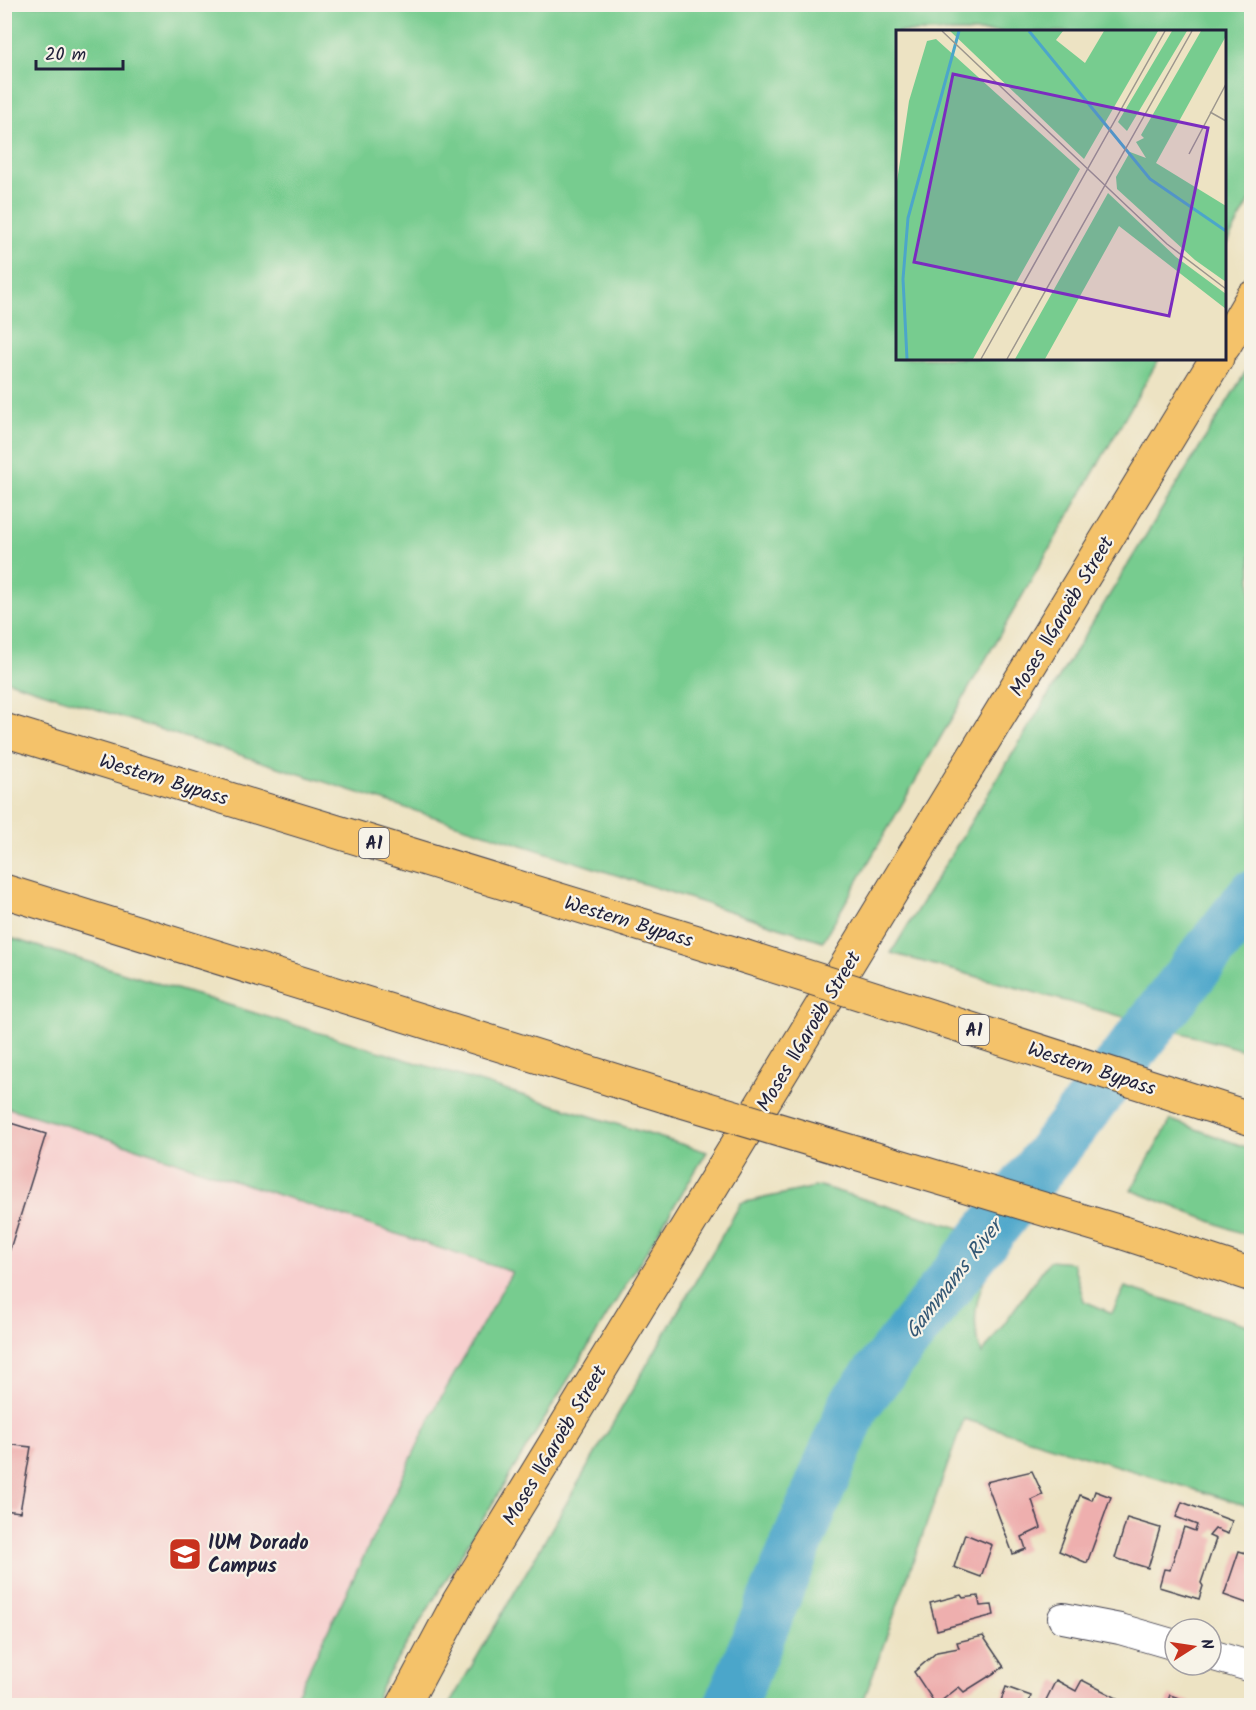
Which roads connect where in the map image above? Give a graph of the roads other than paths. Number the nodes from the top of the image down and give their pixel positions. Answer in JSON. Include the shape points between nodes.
{"nodes":[{"id":1,"x":1251,"y":298,"type":"edge"},
{"id":2,"x":1226,"y":342,"type":"edge"},
{"id":3,"x":1216,"y":360,"type":"edge"},
{"id":4,"x":4,"y":730,"type":"edge"},
{"id":5,"x":4,"y":891,"type":"edge"},
{"id":6,"x":1251,"y":1119,"type":"edge"},
{"id":7,"x":1251,"y":1275,"type":"edge"},
{"id":8,"x":1063,"y":1618,"type":"dead end"},
{"id":9,"x":1163,"y":1642,"type":"edge"},
{"id":10,"x":1223,"y":1659,"type":"edge"},
{"id":11,"x":1251,"y":1667,"type":"edge"},
{"id":12,"x":403,"y":1706,"type":"edge"}],
"edges":[{"from":1,"to":2,"type":"main road"},
{"from":3,"to":12,"type":"main road","name":"Moses ǁGaroëb Street","via":[[465,1591]]},
{"from":4,"to":6,"type":"main road","name":"Western Bypass","number":"A1","bridge":true,"via":[[743,956]]},
{"from":5,"to":7,"type":"main road","bridge":true},
{"from":8,"to":9,"type":"street"},
{"from":10,"to":11,"type":"street"}]}
